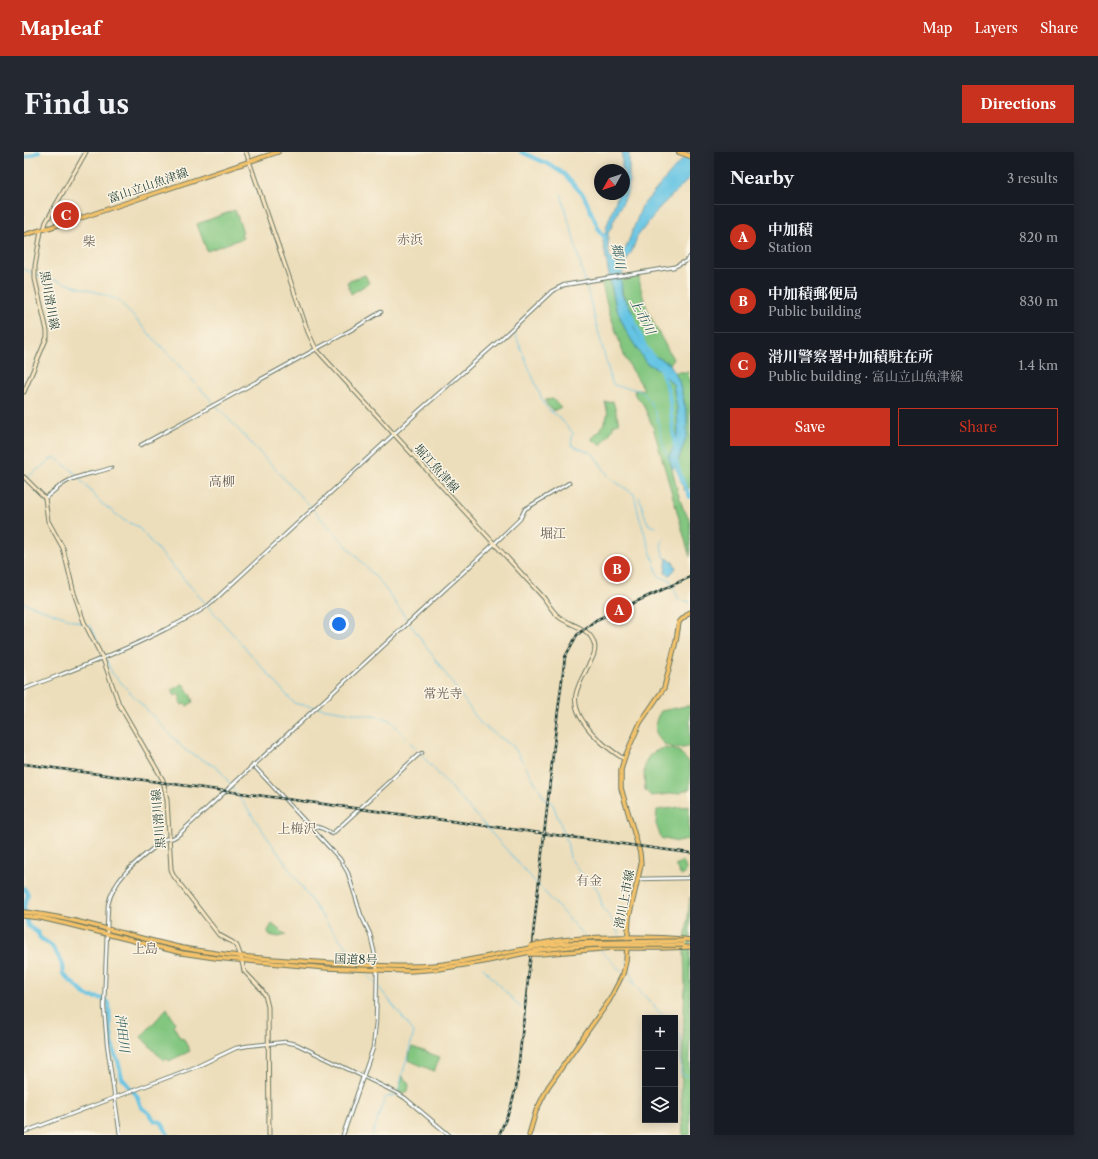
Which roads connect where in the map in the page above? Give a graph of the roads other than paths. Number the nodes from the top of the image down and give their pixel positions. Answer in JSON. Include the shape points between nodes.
{"nodes":[{"id":1,"x":86,"y":152,"type":"edge"},
{"id":2,"x":246,"y":152,"type":"edge"},
{"id":3,"x":278,"y":152,"type":"edge"},
{"id":4,"x":679,"y":152,"type":"edge"},
{"id":5,"x":690,"y":156,"type":"edge"},
{"id":6,"x":250,"y":161,"type":"junction"},
{"id":7,"x":42,"y":230,"type":"junction"},
{"id":8,"x":24,"y":235,"type":"edge"},
{"id":9,"x":690,"y":257,"type":"edge"},
{"id":10,"x":382,"y":312,"type":"dead end"},
{"id":11,"x":316,"y":349,"type":"junction"},
{"id":12,"x":24,"y":392,"type":"edge"},
{"id":13,"x":394,"y":435,"type":"junction"},
{"id":14,"x":141,"y":445,"type":"dead end"},
{"id":15,"x":111,"y":468,"type":"dead end"},
{"id":16,"x":24,"y":477,"type":"edge"},
{"id":17,"x":569,"y":483,"type":"dead end"},
{"id":18,"x":45,"y":498,"type":"junction"},
{"id":19,"x":494,"y":544,"type":"junction"},
{"id":20,"x":690,"y":612,"type":"edge"},
{"id":21,"x":103,"y":659,"type":"junction"},
{"id":22,"x":24,"y":688,"type":"edge"},
{"id":23,"x":422,"y":753,"type":"dead end"},
{"id":24,"x":624,"y":759,"type":"junction"},
{"id":25,"x":253,"y":766,"type":"junction"},
{"id":26,"x":311,"y":827,"type":"junction"},
{"id":27,"x":169,"y":838,"type":"junction"},
{"id":28,"x":690,"y":876,"type":"edge"},
{"id":29,"x":638,"y":879,"type":"junction"},
{"id":30,"x":24,"y":912,"type":"edge"},
{"id":31,"x":24,"y":916,"type":"edge"},
{"id":32,"x":107,"y":932,"type":"junction"},
{"id":33,"x":627,"y":937,"type":"junction"},
{"id":34,"x":568,"y":943,"type":"junction"},
{"id":35,"x":686,"y":943,"type":"edge"},
{"id":36,"x":538,"y":948,"type":"junction"},
{"id":37,"x":627,"y":948,"type":"junction"},
{"id":38,"x":525,"y":951,"type":"junction"},
{"id":39,"x":516,"y":953,"type":"junction"},
{"id":40,"x":241,"y":959,"type":"junction"},
{"id":41,"x":376,"y":967,"type":"junction"},
{"id":42,"x":268,"y":1044,"type":"junction"},
{"id":43,"x":364,"y":1077,"type":"junction"},
{"id":44,"x":115,"y":1097,"type":"junction"},
{"id":45,"x":24,"y":1132,"type":"edge"},
{"id":46,"x":120,"y":1135,"type":"edge"},
{"id":47,"x":269,"y":1135,"type":"edge"},
{"id":48,"x":343,"y":1135,"type":"edge"},
{"id":49,"x":449,"y":1135,"type":"edge"},
{"id":50,"x":529,"y":1135,"type":"edge"}],
"edges":[{"from":1,"to":7,"type":"main road","name":"黒川滑川線"},
{"from":2,"to":6,"type":"main road","name":"堀江魚津線"},
{"from":3,"to":6,"type":"main road","name":"富山立山魚津線"},
{"from":4,"to":5,"type":"highway"},
{"from":6,"to":7,"type":"main road","name":"富山立山魚津線"},
{"from":6,"to":11,"type":"main road","name":"堀江魚津線"},
{"from":7,"to":8,"type":"main road","name":"富山立山魚津線"},
{"from":7,"to":12,"type":"main road","name":"黒川滑川線","via":[[34,274],[47,337]]},
{"from":9,"to":13,"type":"street","via":[[674,267],[564,285],[552,291]]},
{"from":10,"to":11,"type":"street"},
{"from":11,"to":13,"type":"main road","name":"堀江魚津線"},
{"from":11,"to":14,"type":"street"},
{"from":13,"to":19,"type":"main road","name":"堀江魚津線"},
{"from":13,"to":21,"type":"street","via":[[208,606]]},
{"from":15,"to":18,"type":"street","via":[[67,481]]},
{"from":16,"to":18,"type":"main road"},
{"from":17,"to":19,"type":"street","via":[[525,509],[520,519]]},
{"from":18,"to":21,"type":"main road","name":"黒川滑川線","via":[[48,521],[63,548],[82,617]]},
{"from":19,"to":24,"type":"main road","name":"堀江魚津線","via":[[557,615],[583,629],[592,638],[595,650],[577,688],[576,706],[582,720],[604,745]]},
{"from":19,"to":25,"type":"street"},
{"from":20,"to":24,"type":"main road","name":"滑川上市線","via":[[679,622],[664,688],[640,723]]},
{"from":21,"to":22,"type":"street"},
{"from":21,"to":27,"type":"main road","name":"黒川滑川線","via":[[119,704],[163,780]]},
{"from":23,"to":26,"type":"street","via":[[332,834]]},
{"from":24,"to":29,"type":"main road","name":"滑川上市線","via":[[620,782],[640,853]]},
{"from":25,"to":26,"type":"street"},
{"from":25,"to":27,"type":"street","via":[[178,835]]},
{"from":26,"to":41,"type":"street","via":[[340,859],[348,873],[361,915],[370,934]]},
{"from":27,"to":32,"type":"street","via":[[124,873],[115,884],[109,898]]},
{"from":27,"to":40,"type":"main road","name":"黒川滑川線","via":[[171,869],[175,878],[219,935],[237,946]]},
{"from":28,"to":29,"type":"street"},
{"from":29,"to":33,"type":"main road","name":"滑川上市線"},
{"from":30,"to":32,"type":"main road","name":"国道8号","via":[[53,916]]},
{"from":31,"to":32,"type":"main road","name":"国道8号"},
{"from":32,"to":40,"type":"main road","name":"国道8号"},
{"from":32,"to":44,"type":"street","via":[[104,1007]]},
{"from":33,"to":34,"type":"main road","via":[[584,937]]},
{"from":33,"to":35,"type":"main road","bridge":true,"via":[[647,937]]},
{"from":33,"to":37,"type":"main road","name":"滑川上市線"},
{"from":34,"to":35,"type":"main road","bridge":true},
{"from":34,"to":36,"type":"main road"},
{"from":35,"to":37,"type":"main road","bridge":true},
{"from":36,"to":37,"type":"main road","via":[[568,952]]},
{"from":36,"to":38,"type":"main road","bridge":true},
{"from":36,"to":38,"type":"main road","bridge":true},
{"from":37,"to":50,"type":"main road","name":"滑川上市線","via":[[623,974],[616,990],[548,1087],[534,1116]]},
{"from":38,"to":39,"type":"main road"},
{"from":38,"to":39,"type":"main road"},
{"from":39,"to":41,"type":"main road","name":"国道8号","via":[[438,969],[410,971]]},
{"from":40,"to":41,"type":"main road","name":"国道8号"},
{"from":40,"to":42,"type":"main road","name":"黒川滑川線","via":[[246,975],[257,984],[267,1001]]},
{"from":41,"to":43,"type":"street","via":[[376,1022]]},
{"from":42,"to":43,"type":"street","via":[[296,1044]]},
{"from":42,"to":44,"type":"street","via":[[236,1048],[198,1066]]},
{"from":42,"to":47,"type":"main road","name":"黒川滑川線"},
{"from":43,"to":48,"type":"street"},
{"from":43,"to":49,"type":"street","via":[[405,1098]]},
{"from":44,"to":45,"type":"street"},
{"from":44,"to":46,"type":"street"}]}
